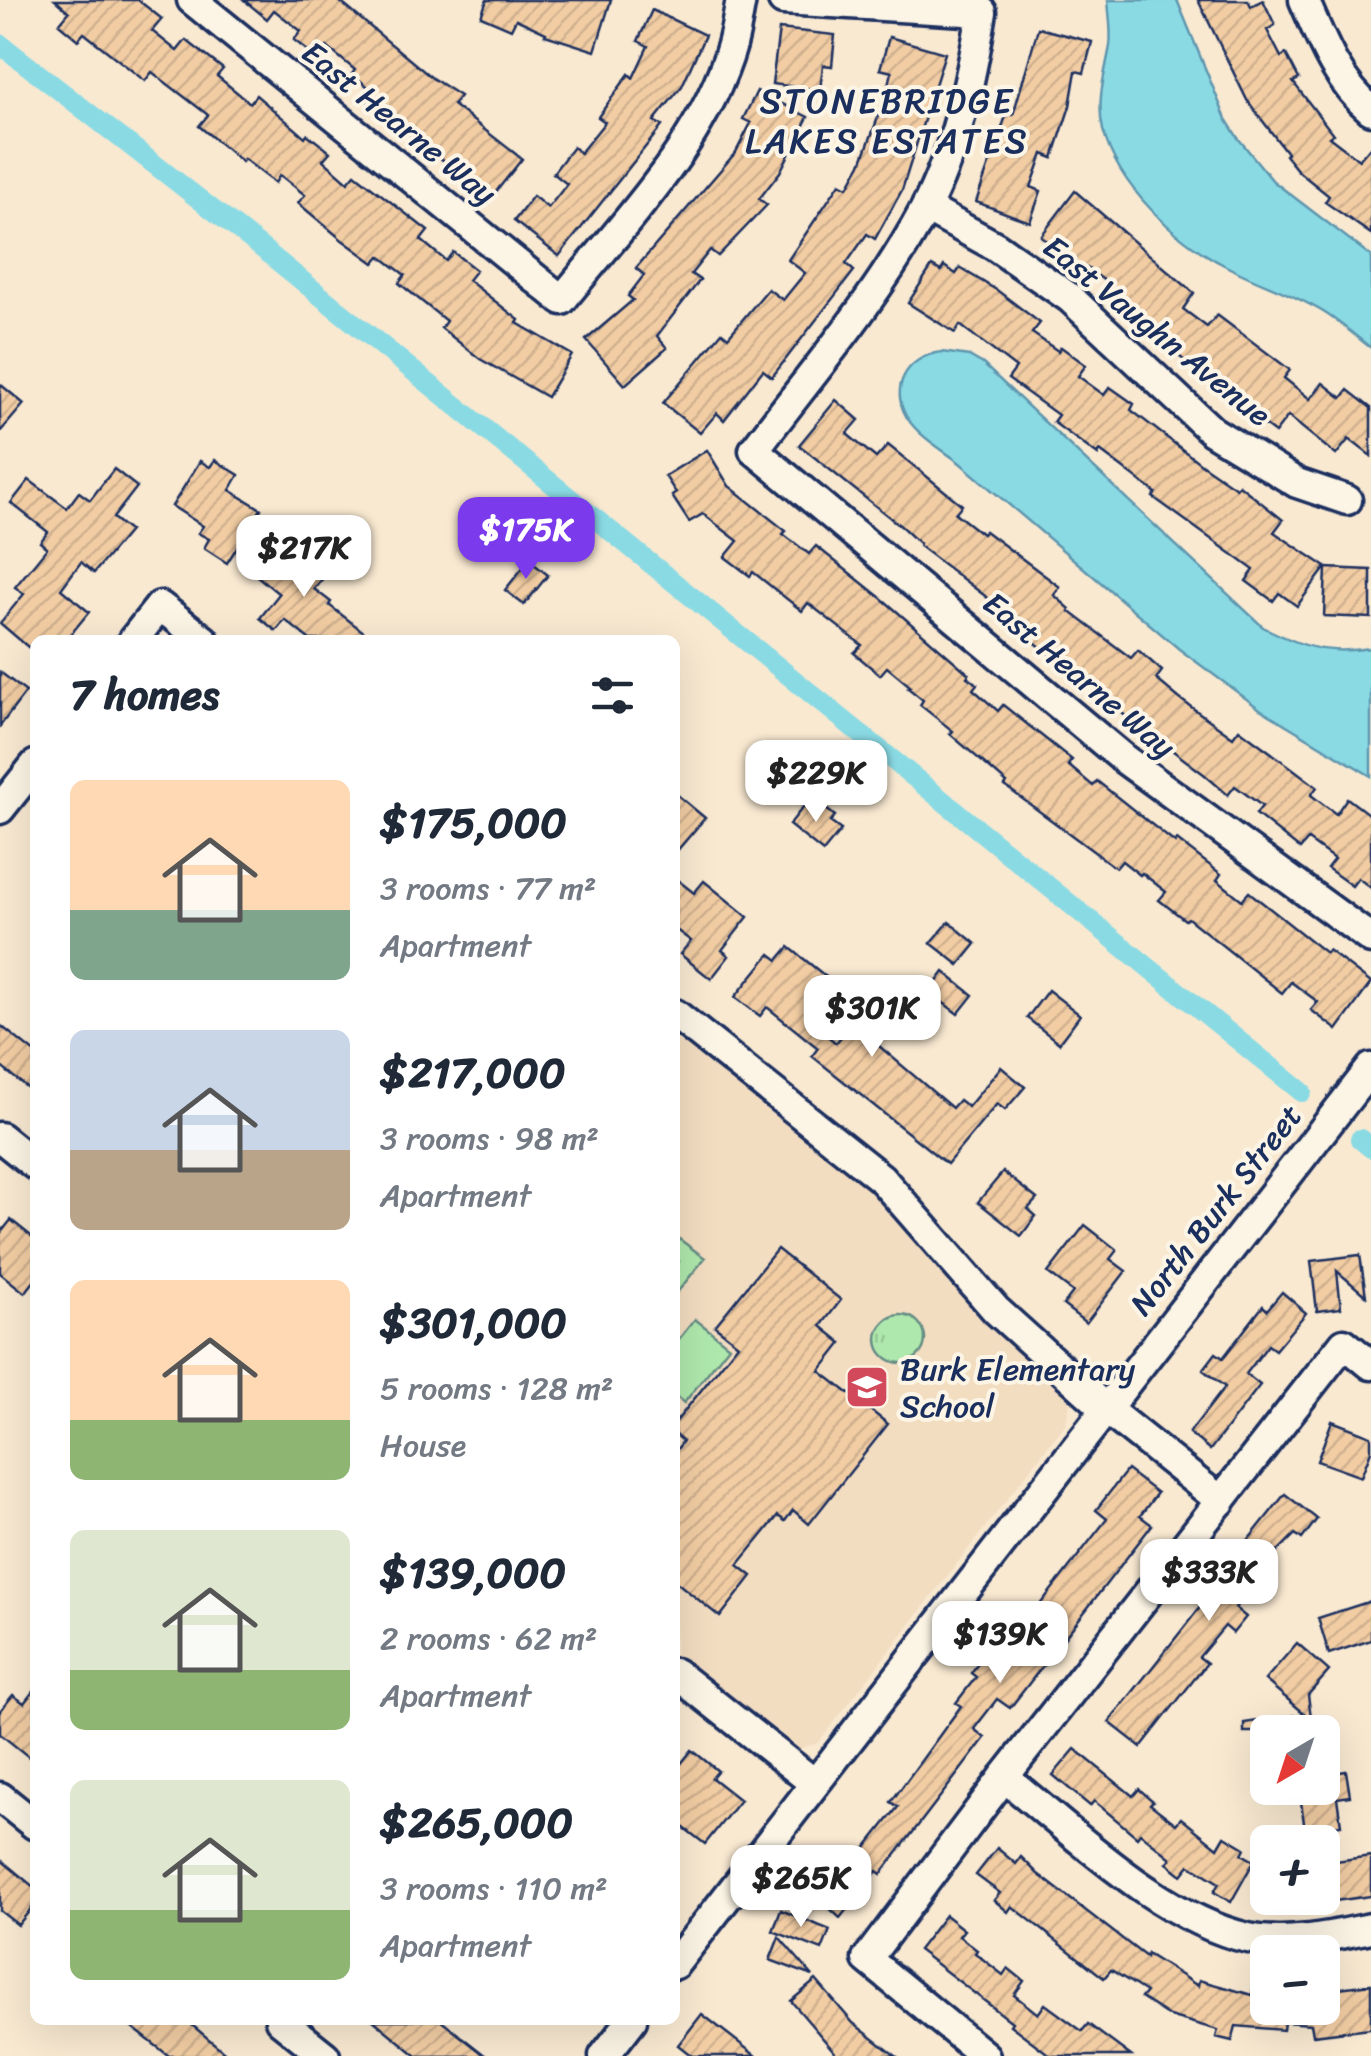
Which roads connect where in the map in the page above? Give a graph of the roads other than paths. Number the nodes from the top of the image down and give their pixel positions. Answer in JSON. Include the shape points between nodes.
{"nodes":[{"id":1,"x":192,"y":0,"type":"edge"},
{"id":2,"x":741,"y":0,"type":"edge"},
{"id":3,"x":783,"y":0,"type":"edge"},
{"id":4,"x":1304,"y":0,"type":"edge"},
{"id":5,"x":1371,"y":110,"type":"edge"},
{"id":6,"x":926,"y":208,"type":"junction"},
{"id":7,"x":1347,"y":500,"type":"dead end"},
{"id":8,"x":137,"y":635,"type":"edge"},
{"id":9,"x":198,"y":635,"type":"edge"},
{"id":10,"x":30,"y":771,"type":"edge"},
{"id":11,"x":0,"y":809,"type":"edge"},
{"id":12,"x":1371,"y":939,"type":"edge"},
{"id":13,"x":680,"y":1018,"type":"edge"},
{"id":14,"x":1371,"y":1068,"type":"edge"},
{"id":15,"x":0,"y":1137,"type":"edge"},
{"id":16,"x":30,"y":1160,"type":"edge"},
{"id":17,"x":1371,"y":1365,"type":"edge"},
{"id":18,"x":1106,"y":1409,"type":"junction"},
{"id":19,"x":1221,"y":1501,"type":"junction"},
{"id":20,"x":680,"y":1677,"type":"edge"},
{"id":21,"x":1004,"y":1777,"type":"junction"},
{"id":22,"x":814,"y":1783,"type":"junction"},
{"id":23,"x":0,"y":1797,"type":"edge"},
{"id":24,"x":30,"y":1821,"type":"edge"},
{"id":25,"x":1371,"y":1928,"type":"edge"},
{"id":26,"x":680,"y":1957,"type":"edge"},
{"id":27,"x":286,"y":2025,"type":"edge"},
{"id":28,"x":628,"y":2025,"type":"edge"},
{"id":29,"x":947,"y":2045,"type":"edge"},
{"id":30,"x":608,"y":2054,"type":"edge"},
{"id":31,"x":326,"y":2056,"type":"edge"},
{"id":32,"x":985,"y":2056,"type":"edge"}],
"edges":[{"from":1,"to":2,"type":"street","name":"East Hearne Way","via":[[562,300],[680,151],[718,81]]},
{"from":3,"to":6,"type":"street","via":[[982,12],[972,76]]},
{"from":4,"to":5,"type":"street","via":[[1327,53]]},
{"from":6,"to":7,"type":"street","name":"East Vaughn Avenue","via":[[1070,298],[1212,430],[1297,483]]},
{"from":6,"to":12,"type":"street","name":"East Hearne Way","via":[[896,260],[754,450],[1124,759]]},
{"from":8,"to":9,"type":"street","via":[[160,606]]},
{"from":10,"to":11,"type":"street"},
{"from":13,"to":18,"type":"street","via":[[881,1178],[996,1310]]},
{"from":14,"to":18,"type":"street","name":"North Burk Street"},
{"from":15,"to":16,"type":"street"},
{"from":17,"to":19,"type":"street","via":[[1344,1344]]},
{"from":18,"to":19,"type":"street"},
{"from":18,"to":22,"type":"street","name":"North Burk Street"},
{"from":19,"to":21,"type":"street"},
{"from":20,"to":22,"type":"street"},
{"from":21,"to":25,"type":"street","via":[[1159,1900],[1200,1924],[1251,1939],[1309,1940]]},
{"from":21,"to":29,"type":"street","via":[[867,1959]]},
{"from":22,"to":26,"type":"street","name":"North Burk Street"},
{"from":23,"to":24,"type":"street"},
{"from":27,"to":31,"type":"street"},
{"from":28,"to":30,"type":"street"},
{"from":29,"to":32,"type":"street"}]}
